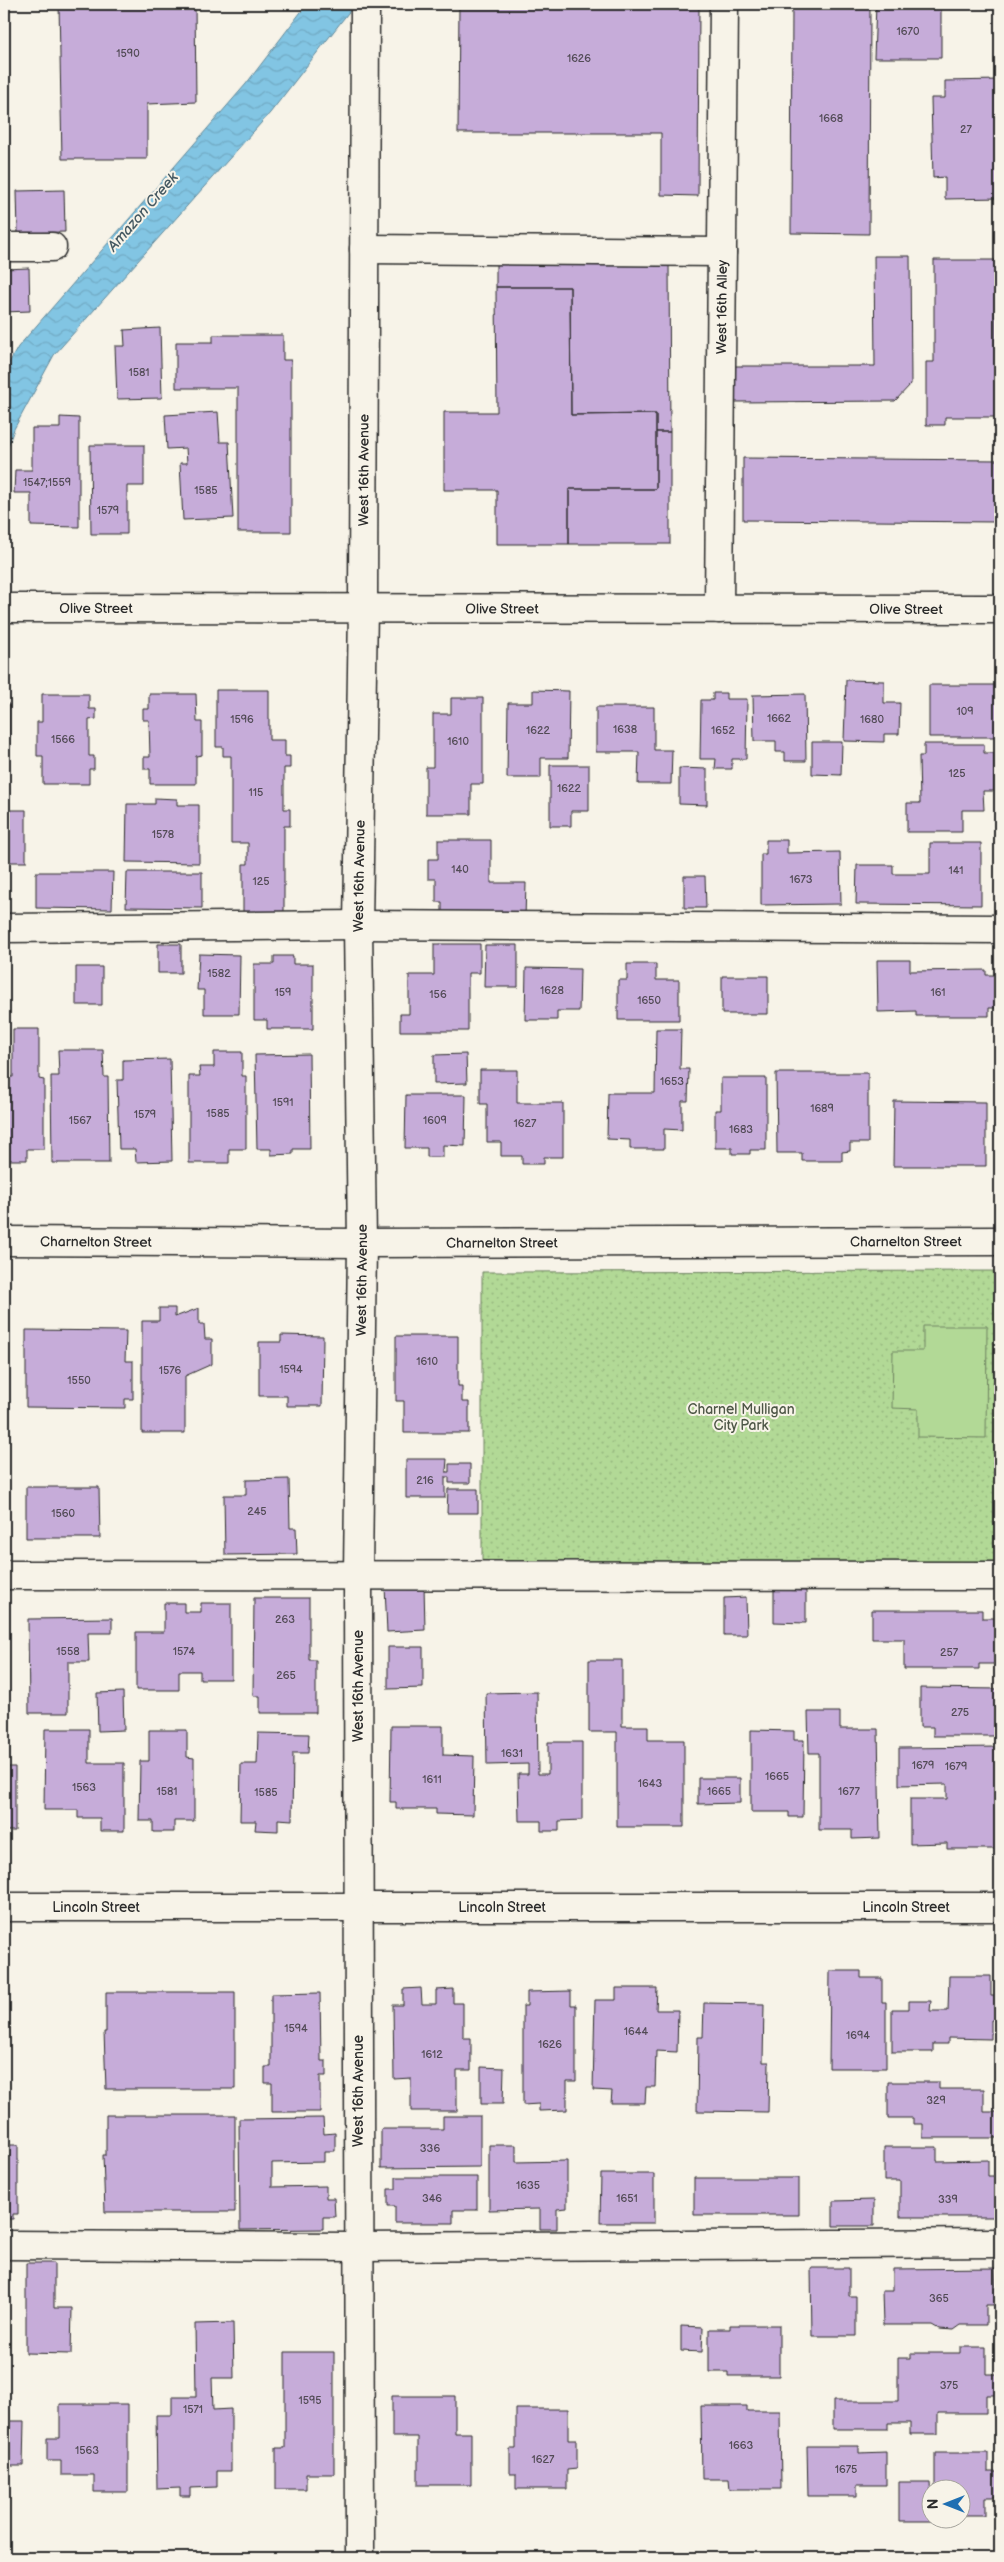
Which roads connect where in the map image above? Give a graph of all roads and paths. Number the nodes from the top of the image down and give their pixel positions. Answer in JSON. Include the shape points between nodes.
{"nodes":[{"id":1,"x":366,"y":4,"type":"edge"},
{"id":2,"x":724,"y":4,"type":"edge"},
{"id":3,"x":4,"y":247,"type":"edge"},
{"id":4,"x":52,"y":247,"type":"dead end"},
{"id":5,"x":364,"y":249,"type":"junction"},
{"id":6,"x":722,"y":252,"type":"junction"},
{"id":7,"x":4,"y":608,"type":"edge"},
{"id":8,"x":363,"y":608,"type":"junction"},
{"id":9,"x":719,"y":609,"type":"junction"},
{"id":10,"x":1000,"y":609,"type":"edge"},
{"id":11,"x":358,"y":925,"type":"junction"},
{"id":12,"x":4,"y":928,"type":"edge"},
{"id":13,"x":1000,"y":929,"type":"edge"},
{"id":14,"x":4,"y":1241,"type":"edge"},
{"id":15,"x":1000,"y":1241,"type":"edge"},
{"id":16,"x":362,"y":1243,"type":"junction"},
{"id":17,"x":358,"y":1574,"type":"junction"},
{"id":18,"x":4,"y":1575,"type":"edge"},
{"id":19,"x":1000,"y":1576,"type":"edge"},
{"id":20,"x":4,"y":1907,"type":"edge"},
{"id":21,"x":358,"y":1907,"type":"junction"},
{"id":22,"x":1000,"y":1907,"type":"edge"},
{"id":23,"x":1000,"y":2243,"type":"edge"},
{"id":24,"x":4,"y":2246,"type":"edge"},
{"id":25,"x":358,"y":2247,"type":"junction"},
{"id":26,"x":360,"y":2558,"type":"edge"}],
"edges":[{"from":1,"to":5,"type":"street","name":"West 16th Avenue"},
{"from":2,"to":6,"type":"street","name":"West 16th Alley"},
{"from":3,"to":4,"type":"street"},
{"from":5,"to":6,"type":"street"},
{"from":5,"to":8,"type":"street","name":"West 16th Avenue"},
{"from":6,"to":9,"type":"street","name":"West 16th Alley"},
{"from":7,"to":8,"type":"street","name":"Olive Street"},
{"from":8,"to":9,"type":"street","name":"Olive Street"},
{"from":8,"to":11,"type":"street","name":"West 16th Avenue"},
{"from":9,"to":10,"type":"street","name":"Olive Street"},
{"from":11,"to":12,"type":"street"},
{"from":11,"to":13,"type":"street"},
{"from":11,"to":16,"type":"street","name":"West 16th Avenue"},
{"from":14,"to":16,"type":"street","name":"Charnelton Street"},
{"from":15,"to":16,"type":"street","name":"Charnelton Street"},
{"from":16,"to":17,"type":"street","name":"West 16th Avenue"},
{"from":17,"to":18,"type":"street"},
{"from":17,"to":19,"type":"street"},
{"from":17,"to":21,"type":"street","name":"West 16th Avenue"},
{"from":20,"to":21,"type":"street","name":"Lincoln Street"},
{"from":21,"to":22,"type":"street","name":"Lincoln Street"},
{"from":21,"to":25,"type":"street","name":"West 16th Avenue"},
{"from":23,"to":25,"type":"street"},
{"from":24,"to":25,"type":"street"},
{"from":25,"to":26,"type":"street","name":"West 16th Avenue"}]}
